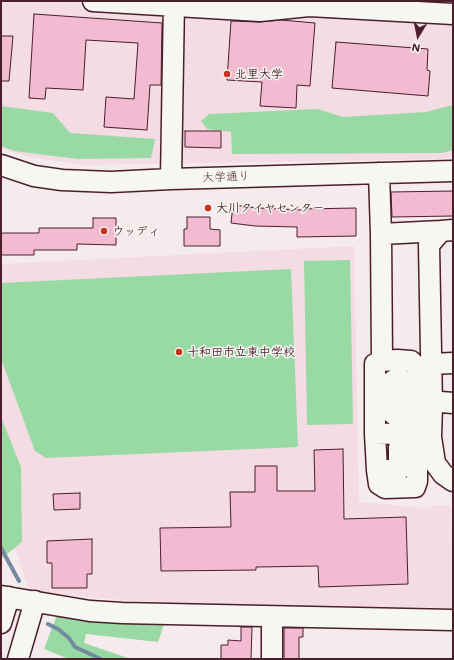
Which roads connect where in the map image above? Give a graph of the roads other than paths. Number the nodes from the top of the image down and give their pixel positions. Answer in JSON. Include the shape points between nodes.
{"nodes":[{"id":1,"x":93,"y":1,"type":"edge"},
{"id":2,"x":174,"y":4,"type":"edge"},
{"id":3,"x":453,"y":14,"type":"edge"},
{"id":4,"x":1,"y":165,"type":"edge"},
{"id":5,"x":453,"y":171,"type":"edge"},
{"id":6,"x":379,"y":173,"type":"junction"},
{"id":7,"x":171,"y":179,"type":"junction"},
{"id":8,"x":447,"y":230,"type":"edge"},
{"id":9,"x":381,"y":234,"type":"junction"},
{"id":10,"x":453,"y":363,"type":"edge"},
{"id":11,"x":432,"y":364,"type":"junction"},
{"id":12,"x":396,"y":391,"type":"junction"},
{"id":13,"x":453,"y":403,"type":"edge"},
{"id":14,"x":432,"y":406,"type":"junction"},
{"id":15,"x":375,"y":434,"type":"junction"},
{"id":16,"x":418,"y":440,"type":"junction"},
{"id":17,"x":453,"y":481,"type":"edge"},
{"id":18,"x":5,"y":597,"type":"edge"},
{"id":19,"x":35,"y":601,"type":"junction"},
{"id":20,"x":272,"y":617,"type":"junction"},
{"id":21,"x":453,"y":620,"type":"edge"},
{"id":22,"x":1,"y":623,"type":"edge"},
{"id":23,"x":18,"y":659,"type":"edge"},
{"id":24,"x":272,"y":659,"type":"edge"}],
"edges":[{"from":1,"to":2,"type":"street"},
{"from":2,"to":3,"type":"street","via":[[260,11],[309,6]]},
{"from":2,"to":7,"type":"street"},
{"from":4,"to":7,"type":"street","name":"大学通り","via":[[34,176],[62,180],[111,182]]},
{"from":5,"to":6,"type":"street","name":"大学通り"},
{"from":6,"to":7,"type":"street","name":"大学通り"},
{"from":6,"to":9,"type":"street"},
{"from":8,"to":9,"type":"street"},
{"from":8,"to":11,"type":"street","via":[[429,245]]},
{"from":9,"to":12,"type":"street"},
{"from":10,"to":11,"type":"street"},
{"from":11,"to":14,"type":"street"},
{"from":12,"to":15,"type":"street"},
{"from":12,"to":15,"type":"street","via":[[375,364]]},
{"from":12,"to":16,"type":"street"},
{"from":12,"to":16,"type":"street","via":[[411,361],[418,368]]},
{"from":13,"to":14,"type":"street","via":[[441,402]]},
{"from":14,"to":17,"type":"street","via":[[431,437],[435,464],[442,474]]},
{"from":15,"to":16,"type":"street","via":[[379,484],[385,488],[416,487]]},
{"from":18,"to":19,"type":"street"},
{"from":18,"to":22,"type":"street"},
{"from":19,"to":20,"type":"street","via":[[90,611]]},
{"from":19,"to":23,"type":"street"},
{"from":20,"to":21,"type":"street"},
{"from":20,"to":24,"type":"street"}]}
